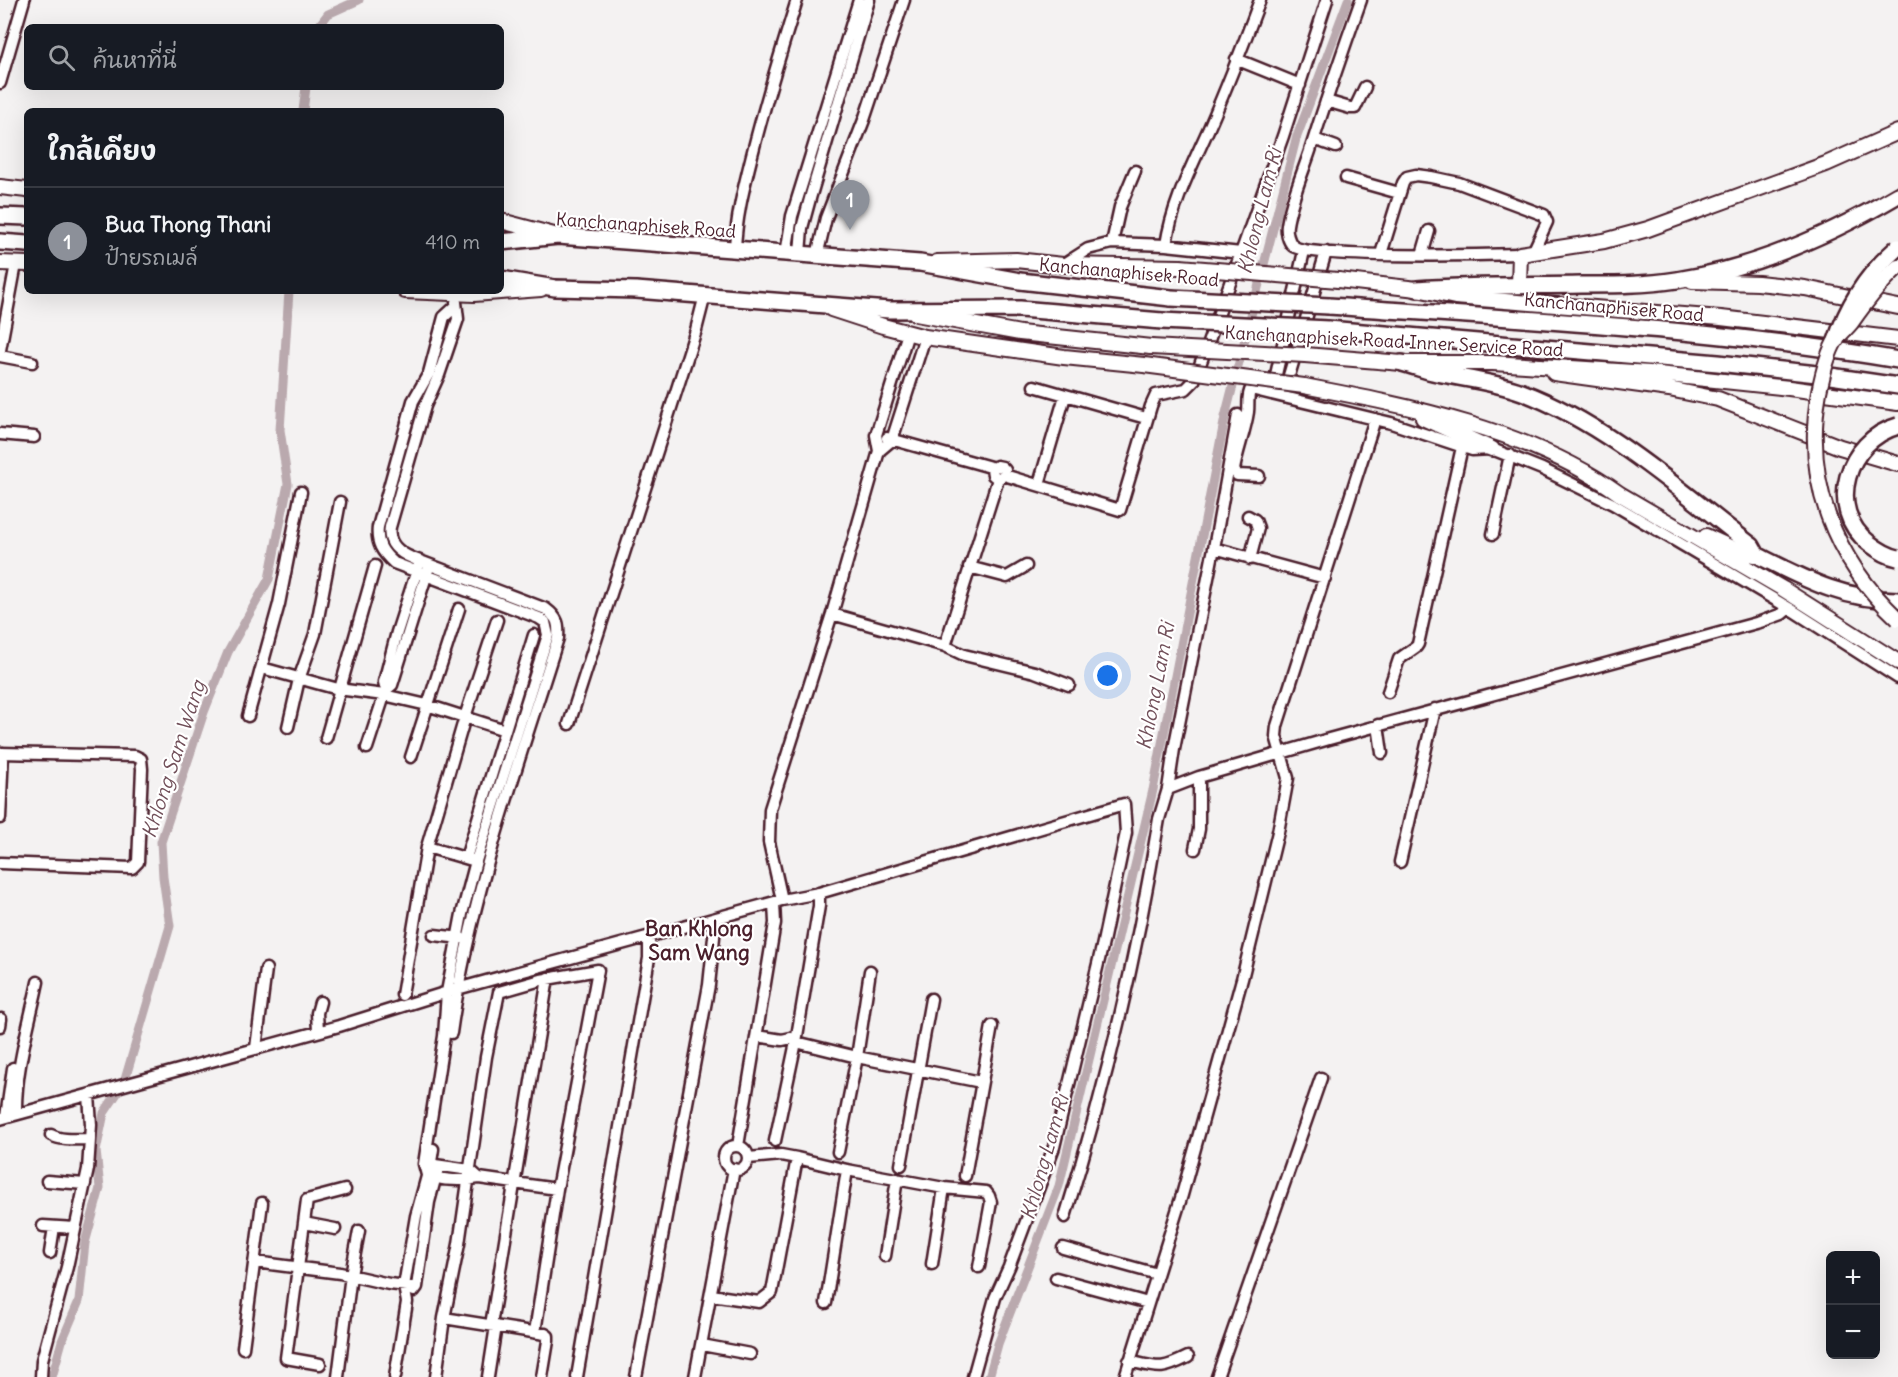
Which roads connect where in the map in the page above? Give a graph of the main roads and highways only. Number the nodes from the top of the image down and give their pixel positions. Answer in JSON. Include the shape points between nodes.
{"nodes":[{"id":1,"x":1898,"y":132,"type":"edge"},
{"id":2,"x":0,"y":187,"type":"edge"},
{"id":3,"x":24,"y":190,"type":"edge"},
{"id":4,"x":1898,"y":195,"type":"edge"},
{"id":5,"x":0,"y":216,"type":"edge"},
{"id":6,"x":24,"y":217,"type":"edge"},
{"id":7,"x":504,"y":222,"type":"edge"},
{"id":8,"x":558,"y":236,"type":"junction"},
{"id":9,"x":0,"y":242,"type":"edge"},
{"id":10,"x":504,"y":242,"type":"edge"},
{"id":11,"x":24,"y":244,"type":"edge"},
{"id":12,"x":1898,"y":247,"type":"edge"},
{"id":13,"x":0,"y":262,"type":"edge"},
{"id":14,"x":920,"y":263,"type":"junction"},
{"id":15,"x":22,"y":264,"type":"edge"},
{"id":16,"x":1898,"y":267,"type":"edge"},
{"id":17,"x":504,"y":280,"type":"edge"},
{"id":18,"x":1678,"y":280,"type":"junction"},
{"id":19,"x":1519,"y":285,"type":"junction"},
{"id":20,"x":555,"y":288,"type":"junction"},
{"id":21,"x":1417,"y":289,"type":"junction"},
{"id":22,"x":504,"y":292,"type":"edge"},
{"id":23,"x":422,"y":294,"type":"edge"},
{"id":24,"x":474,"y":294,"type":"edge"},
{"id":25,"x":822,"y":305,"type":"junction"},
{"id":26,"x":1898,"y":307,"type":"edge"},
{"id":27,"x":889,"y":309,"type":"junction"},
{"id":28,"x":1898,"y":339,"type":"edge"},
{"id":29,"x":1836,"y":341,"type":"junction"},
{"id":30,"x":1898,"y":360,"type":"edge"},
{"id":31,"x":1402,"y":363,"type":"junction"},
{"id":32,"x":1525,"y":366,"type":"junction"},
{"id":33,"x":1898,"y":386,"type":"edge"},
{"id":34,"x":1387,"y":402,"type":"junction"},
{"id":35,"x":1898,"y":403,"type":"edge"},
{"id":36,"x":1898,"y":426,"type":"edge"},
{"id":37,"x":1492,"y":449,"type":"road end"},
{"id":38,"x":1898,"y":464,"type":"edge"},
{"id":39,"x":1600,"y":479,"type":"junction"},
{"id":40,"x":1757,"y":555,"type":"junction"},
{"id":41,"x":1898,"y":558,"type":"edge"},
{"id":42,"x":1898,"y":600,"type":"edge"},
{"id":43,"x":1898,"y":619,"type":"edge"},
{"id":44,"x":1898,"y":662,"type":"edge"}],
"edges":[{"from":1,"to":19,"type":"main road","via":[[1670,222],[1604,241],[1526,253]]},
{"from":2,"to":3,"type":"main road"},
{"from":4,"to":18,"type":"highway","via":[[1858,218],[1786,250]]},
{"from":5,"to":6,"type":"highway"},
{"from":7,"to":8,"type":"main road"},
{"from":8,"to":10,"type":"highway","name":"Kanchanaphisek Road"},
{"from":8,"to":14,"type":"highway","name":"Kanchanaphisek Road"},
{"from":9,"to":11,"type":"highway"},
{"from":12,"to":29,"type":"highway","bridge":true,"via":[[1876,267],[1856,294]]},
{"from":13,"to":15,"type":"main road"},
{"from":14,"to":21,"type":"main road","bridge":true,"via":[[1016,260],[1180,267]]},
{"from":14,"to":30,"type":"highway","name":"Kanchanaphisek Road","bridge":true,"via":[[1020,281],[1171,298],[1720,336]]},
{"from":16,"to":29,"type":"main road","bridge":true,"via":[[1878,286]]},
{"from":17,"to":20,"type":"highway"},
{"from":18,"to":19,"type":"highway"},
{"from":18,"to":26,"type":"main road","via":[[1805,288]]},
{"from":19,"to":21,"type":"highway"},
{"from":20,"to":22,"type":"main road"},
{"from":20,"to":25,"type":"highway","via":[[636,290]]},
{"from":21,"to":28,"type":"main road","via":[[1455,297],[1721,318]]},
{"from":23,"to":24,"type":"main road","via":[[457,300]]},
{"from":25,"to":27,"type":"highway"},
{"from":25,"to":34,"type":"main road","bridge":true,"via":[[925,337],[1304,386]]},
{"from":27,"to":31,"type":"main road","name":"Kanchanaphisek Road Inner Service Road","bridge":true,"via":[[1020,333],[1151,347]]},
{"from":27,"to":33,"type":"highway","bridge":true,"via":[[1020,309],[1328,329],[1718,363]]},
{"from":29,"to":43,"type":"main road","bridge":true,"via":[[1817,405],[1815,451],[1821,492],[1847,558],[1873,594]]},
{"from":31,"to":32,"type":"main road","name":"Kanchanaphisek Road Inner Service Road"},
{"from":31,"to":40,"type":"highway","via":[[1494,383],[1554,406],[1650,467],[1752,546]]},
{"from":32,"to":35,"type":"main road","name":"Kanchanaphisek Road Inner Service Road","via":[[1648,373]]},
{"from":32,"to":38,"type":"main road","via":[[1571,377],[1718,399],[1849,450]]},
{"from":34,"to":37,"type":"main road"},
{"from":34,"to":39,"type":"main road","via":[[1479,426]]},
{"from":36,"to":41,"type":"highway","bridge":true,"via":[[1880,434],[1860,451],[1846,483],[1846,500],[1854,526],[1877,550]]},
{"from":39,"to":40,"type":"main road","via":[[1644,497],[1702,534],[1745,554]]},
{"from":39,"to":44,"type":"main road"},
{"from":40,"to":42,"type":"highway","via":[[1843,594]]}]}
